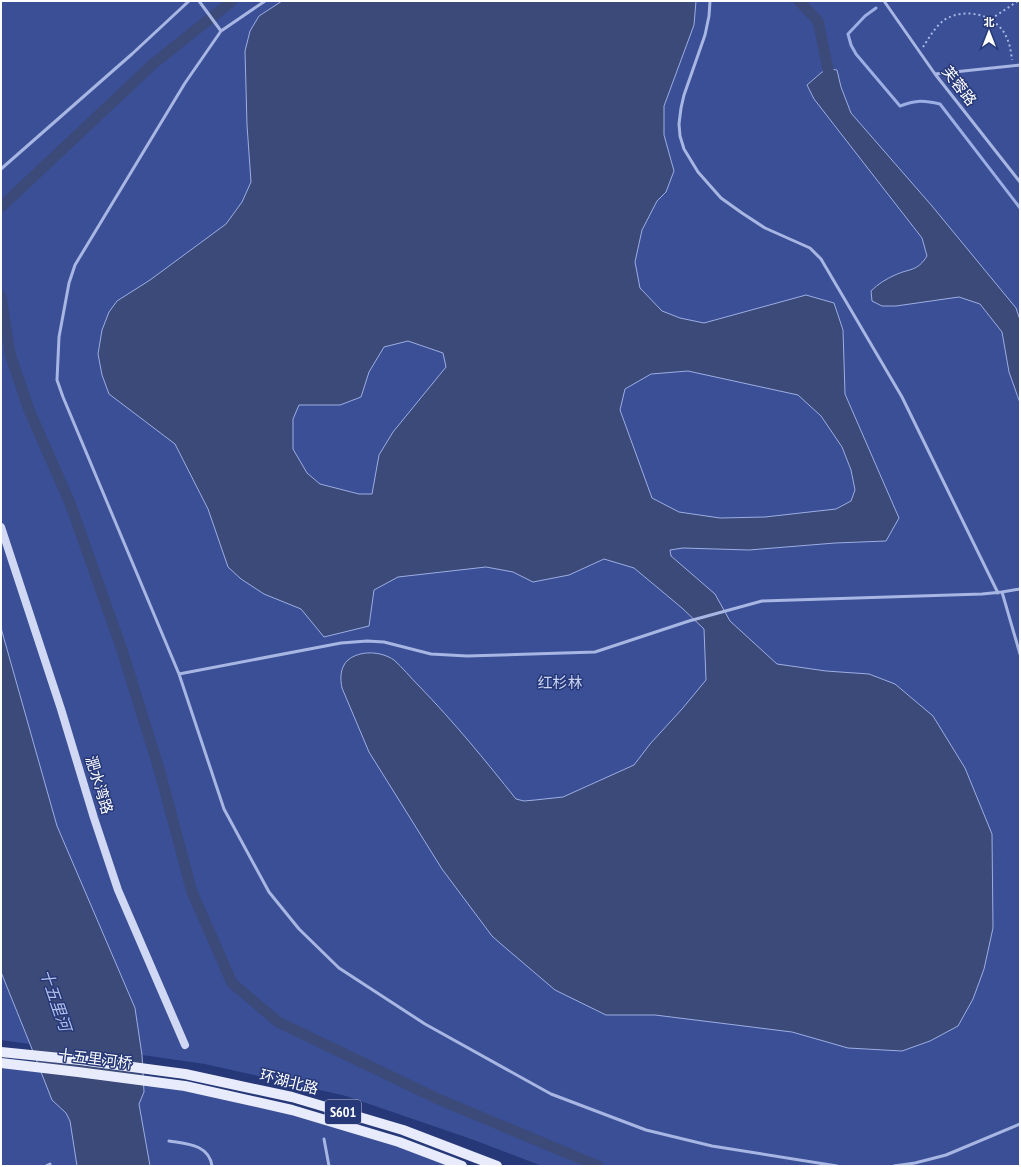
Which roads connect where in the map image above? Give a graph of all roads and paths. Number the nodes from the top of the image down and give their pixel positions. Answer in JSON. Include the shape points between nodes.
{"nodes":[{"id":1,"x":189,"y":1,"type":"edge"},
{"id":2,"x":199,"y":1,"type":"edge"},
{"id":3,"x":265,"y":1,"type":"edge"},
{"id":4,"x":710,"y":1,"type":"edge"},
{"id":5,"x":884,"y":1,"type":"edge"},
{"id":6,"x":1018,"y":1,"type":"edge"},
{"id":7,"x":991,"y":19,"type":"junction"},
{"id":8,"x":220,"y":31,"type":"junction"},
{"id":9,"x":920,"y":52,"type":"junction"},
{"id":10,"x":1013,"y":65,"type":"junction"},
{"id":11,"x":1020,"y":65,"type":"edge"},
{"id":12,"x":935,"y":74,"type":"junction"},
{"id":13,"x":1,"y":169,"type":"edge"},
{"id":14,"x":1020,"y":182,"type":"edge"},
{"id":15,"x":1,"y":527,"type":"edge"},
{"id":16,"x":1020,"y":589,"type":"edge"},
{"id":17,"x":1002,"y":592,"type":"junction"},
{"id":18,"x":998,"y":593,"type":"junction"},
{"id":19,"x":1020,"y":654,"type":"edge"},
{"id":20,"x":179,"y":674,"type":"junction"},
{"id":21,"x":185,"y":1045,"type":"dead end"},
{"id":22,"x":1,"y":1052,"type":"edge"},
{"id":23,"x":1,"y":1063,"type":"edge"},
{"id":24,"x":185,"y":1074,"type":"joint"},
{"id":25,"x":185,"y":1086,"type":"joint"},
{"id":26,"x":1020,"y":1124,"type":"edge"},
{"id":27,"x":324,"y":1139,"type":"dead end"},
{"id":28,"x":169,"y":1141,"type":"dead end"},
{"id":29,"x":50,"y":1164,"type":"dead end"},
{"id":30,"x":46,"y":1166,"type":"edge"},
{"id":31,"x":212,"y":1166,"type":"edge"},
{"id":32,"x":329,"y":1166,"type":"edge"},
{"id":33,"x":462,"y":1166,"type":"edge"},
{"id":34,"x":497,"y":1166,"type":"edge"},
{"id":35,"x":837,"y":1166,"type":"edge"},
{"id":36,"x":894,"y":1166,"type":"edge"}],
"edges":[{"from":1,"to":13,"type":"lane"},
{"from":2,"to":8,"type":"lane"},
{"from":3,"to":8,"type":"lane"},
{"from":4,"to":18,"type":"lane","via":[[705,35],[681,108],[680,130],[684,149],[698,172],[721,198],[765,228],[810,248],[821,259],[902,397]]},
{"from":5,"to":9,"type":"lane","name":"芙蓉路"},
{"from":6,"to":7,"type":"path"},
{"from":7,"to":9,"type":"path","via":[[972,13],[952,16],[938,25]]},
{"from":7,"to":10,"type":"path","via":[[1006,36]]},
{"from":8,"to":20,"type":"lane","via":[[185,83],[75,265],[59,337],[57,380],[63,397]]},
{"from":9,"to":12,"type":"lane","name":"芙蓉路"},
{"from":10,"to":11,"type":"lane"},
{"from":10,"to":12,"type":"lane"},
{"from":12,"to":14,"type":"lane","name":"芙蓉路"},
{"from":15,"to":21,"type":"street","name":"淝水湾路","via":[[62,709],[118,890]]},
{"from":16,"to":17,"type":"lane"},
{"from":17,"to":18,"type":"lane"},
{"from":17,"to":19,"type":"lane"},
{"from":18,"to":20,"type":"lane","via":[[762,601],[689,621],[595,652],[467,656],[431,654],[384,642],[367,641],[341,643]]},
{"from":20,"to":35,"type":"lane","via":[[224,809],[270,892],[299,930],[339,968],[425,1024],[551,1094],[646,1130],[712,1146]]},
{"from":22,"to":24,"type":"main road","name":"十五里河桥","number":"S601"},
{"from":23,"to":25,"type":"main road","name":"十五里河桥","number":"S601"},
{"from":24,"to":34,"type":"main road","name":"环湖北路","number":"S601","via":[[292,1097],[403,1130]]},
{"from":25,"to":33,"type":"main road","name":"环湖北路","number":"S601","via":[[292,1110],[399,1142]]},
{"from":26,"to":36,"type":"lane","via":[[946,1155]]},
{"from":27,"to":32,"type":"lane"},
{"from":28,"to":31,"type":"lane","via":[[202,1149],[211,1158]]},
{"from":29,"to":30,"type":"lane"}]}
